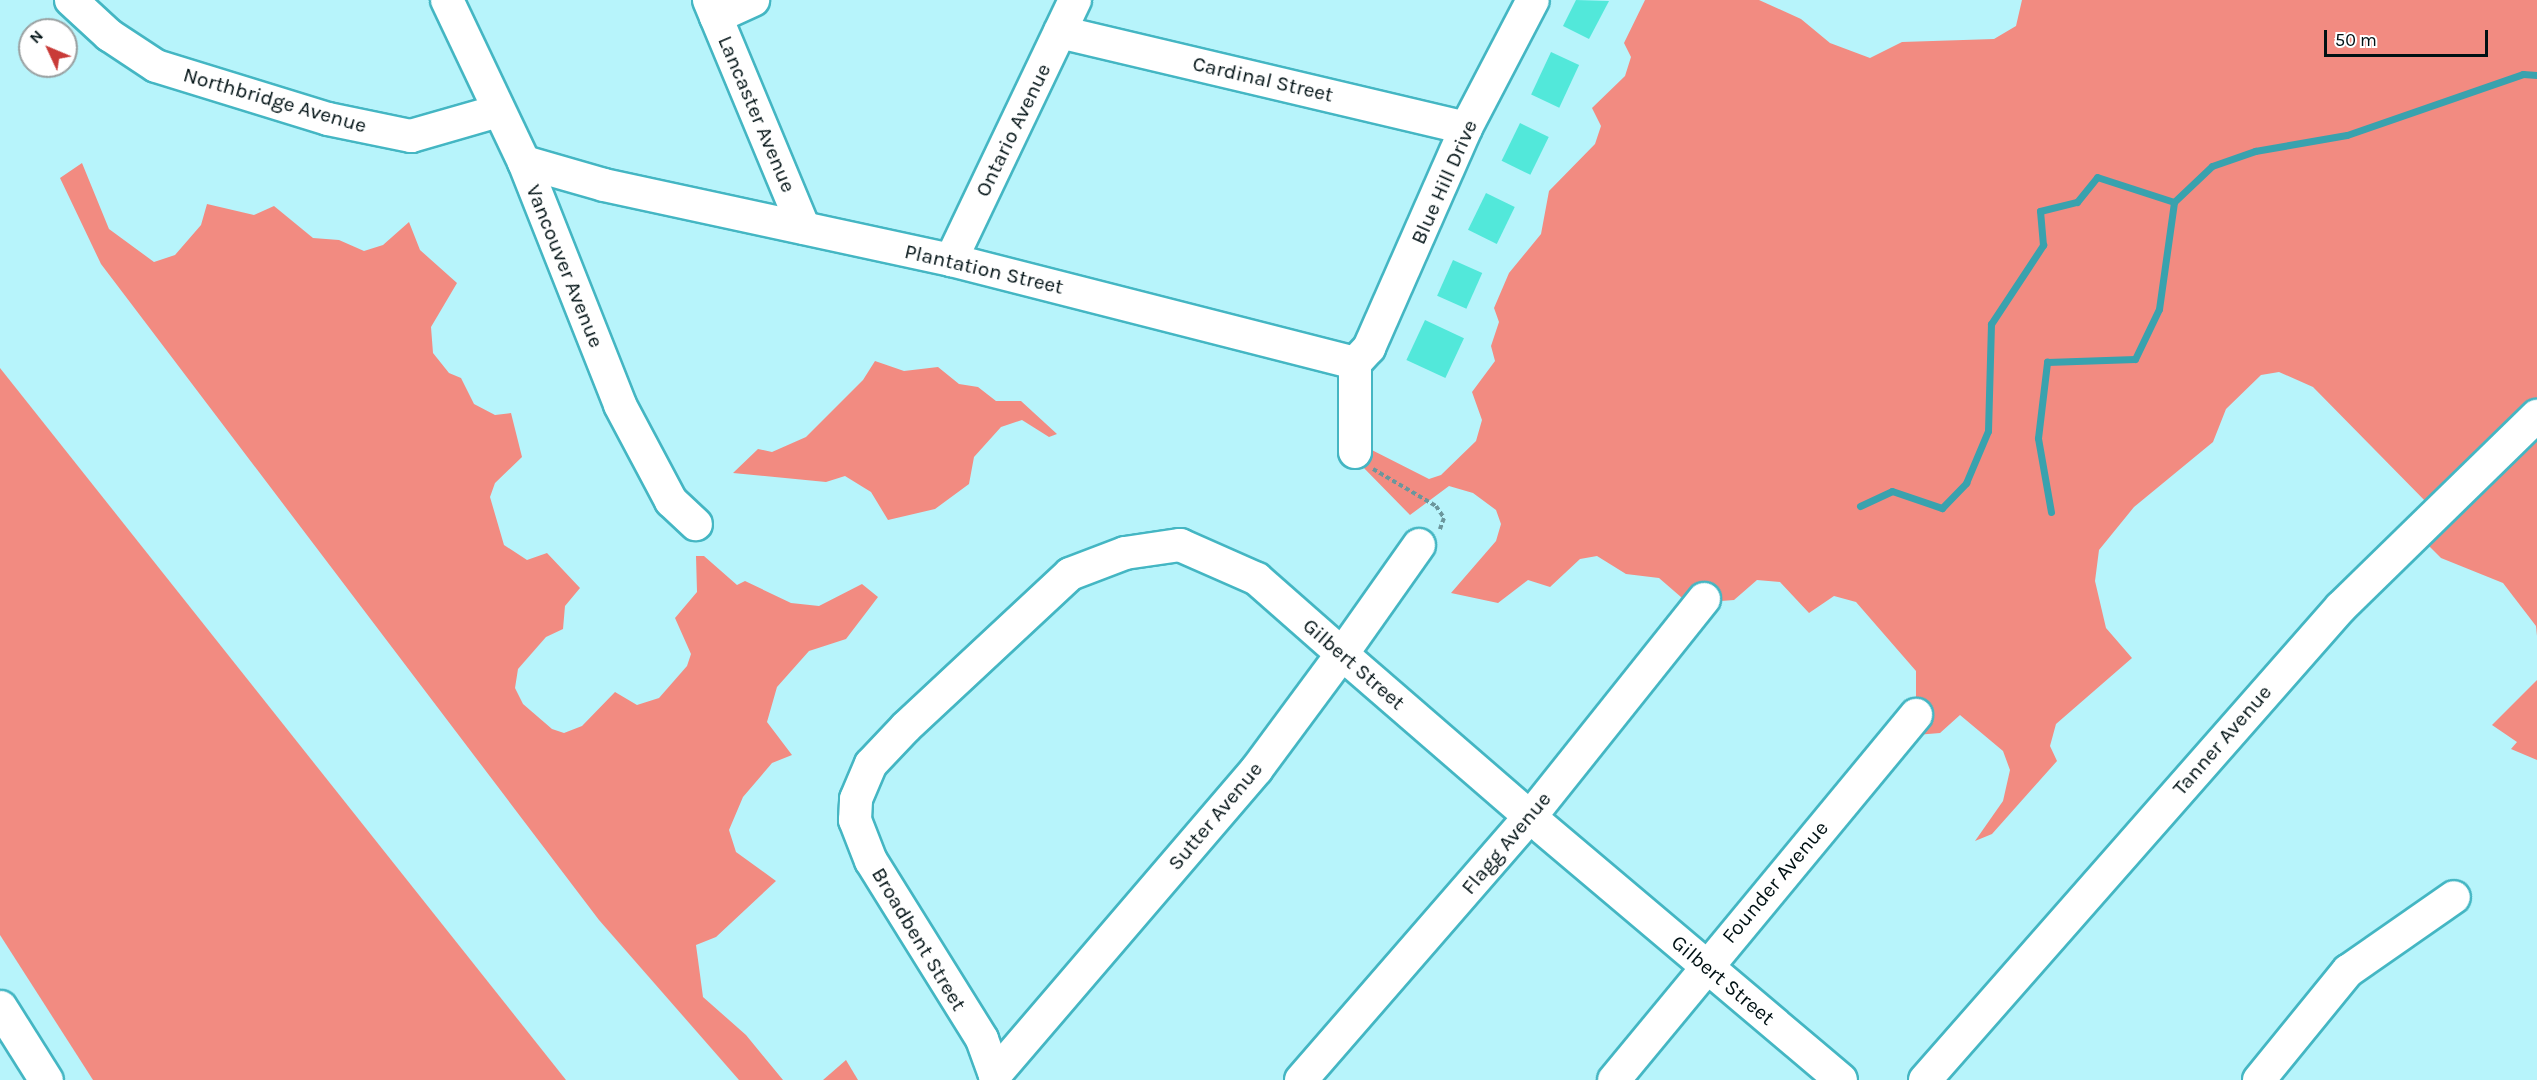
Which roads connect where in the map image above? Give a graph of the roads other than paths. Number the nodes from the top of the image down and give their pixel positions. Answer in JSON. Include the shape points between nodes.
{"nodes":[{"id":1,"x":71,"y":0,"type":"edge"},
{"id":2,"x":447,"y":0,"type":"edge"},
{"id":3,"x":753,"y":0,"type":"edge"},
{"id":4,"x":1075,"y":0,"type":"edge"},
{"id":5,"x":1533,"y":0,"type":"edge"},
{"id":6,"x":713,"y":8,"type":"edge"},
{"id":7,"x":1060,"y":32,"type":"junction"},
{"id":8,"x":498,"y":111,"type":"junction"},
{"id":9,"x":1466,"y":128,"type":"junction"},
{"id":10,"x":524,"y":162,"type":"junction"},
{"id":11,"x":804,"y":228,"type":"junction"},
{"id":12,"x":951,"y":260,"type":"junction"},
{"id":13,"x":1355,"y":363,"type":"junction"},
{"id":14,"x":2537,"y":416,"type":"edge"},
{"id":15,"x":1355,"y":452,"type":"road end"},
{"id":16,"x":696,"y":524,"type":"dead end"},
{"id":17,"x":1419,"y":545,"type":"road end"},
{"id":18,"x":1704,"y":599,"type":"dead end"},
{"id":19,"x":1342,"y":654,"type":"junction"},
{"id":20,"x":1916,"y":715,"type":"dead end"},
{"id":21,"x":856,"y":799,"type":"joint"},
{"id":22,"x":1530,"y":817,"type":"junction"},
{"id":23,"x":2454,"y":897,"type":"dead end"},
{"id":24,"x":1704,"y":965,"type":"junction"},
{"id":25,"x":0,"y":1007,"type":"edge"},
{"id":26,"x":995,"y":1075,"type":"joint"},
{"id":27,"x":45,"y":1080,"type":"edge"},
{"id":28,"x":1301,"y":1080,"type":"edge"},
{"id":29,"x":1614,"y":1080,"type":"edge"},
{"id":30,"x":1841,"y":1080,"type":"edge"},
{"id":31,"x":1924,"y":1080,"type":"edge"},
{"id":32,"x":2259,"y":1080,"type":"edge"}],
"edges":[{"from":1,"to":8,"type":"street","name":"Northbridge Avenue","via":[[156,66],[327,119],[411,136]]},
{"from":2,"to":8,"type":"street","name":"Vancouver Avenue"},
{"from":3,"to":6,"type":"street"},
{"from":4,"to":7,"type":"street","name":"Ontario Avenue"},
{"from":5,"to":9,"type":"street","name":"Blue Hill Drive"},
{"from":6,"to":11,"type":"street","name":"Lancaster Avenue"},
{"from":7,"to":9,"type":"street","name":"Cardinal Street"},
{"from":7,"to":12,"type":"street","name":"Ontario Avenue"},
{"from":8,"to":10,"type":"street","name":"Vancouver Avenue"},
{"from":9,"to":13,"type":"street","name":"Blue Hill Drive","via":[[1374,338]]},
{"from":10,"to":11,"type":"street","name":"Plantation Street"},
{"from":10,"to":16,"type":"street","name":"Vancouver Avenue","via":[[620,405],[671,501]]},
{"from":11,"to":12,"type":"street","name":"Plantation Street"},
{"from":12,"to":13,"type":"street","name":"Plantation Street"},
{"from":13,"to":15,"type":"street"},
{"from":14,"to":31,"type":"street","name":"Tanner Avenue","via":[[2341,607]]},
{"from":17,"to":19,"type":"street","name":"Sutter Avenue"},
{"from":18,"to":22,"type":"street","name":"Flagg Avenue"},
{"from":19,"to":21,"type":"street","name":"Gilbert Street","via":[[1257,579],[1218,559],[1180,546],[1125,553],[1070,574],[906,727],[871,764]]},
{"from":19,"to":22,"type":"street","name":"Gilbert Street"},
{"from":19,"to":26,"type":"street","name":"Sutter Avenue","via":[[1257,769]]},
{"from":20,"to":24,"type":"street","name":"Founder Avenue"},
{"from":21,"to":26,"type":"street","name":"Broadbent Street","via":[[855,820],[871,861],[982,1039]]},
{"from":22,"to":24,"type":"street","name":"Gilbert Street"},
{"from":22,"to":28,"type":"street","name":"Flagg Avenue"},
{"from":23,"to":32,"type":"street","via":[[2348,970]]},
{"from":24,"to":29,"type":"street","name":"Founder Avenue"},
{"from":24,"to":30,"type":"street","name":"Gilbert Street"},
{"from":25,"to":27,"type":"highway"}]}
